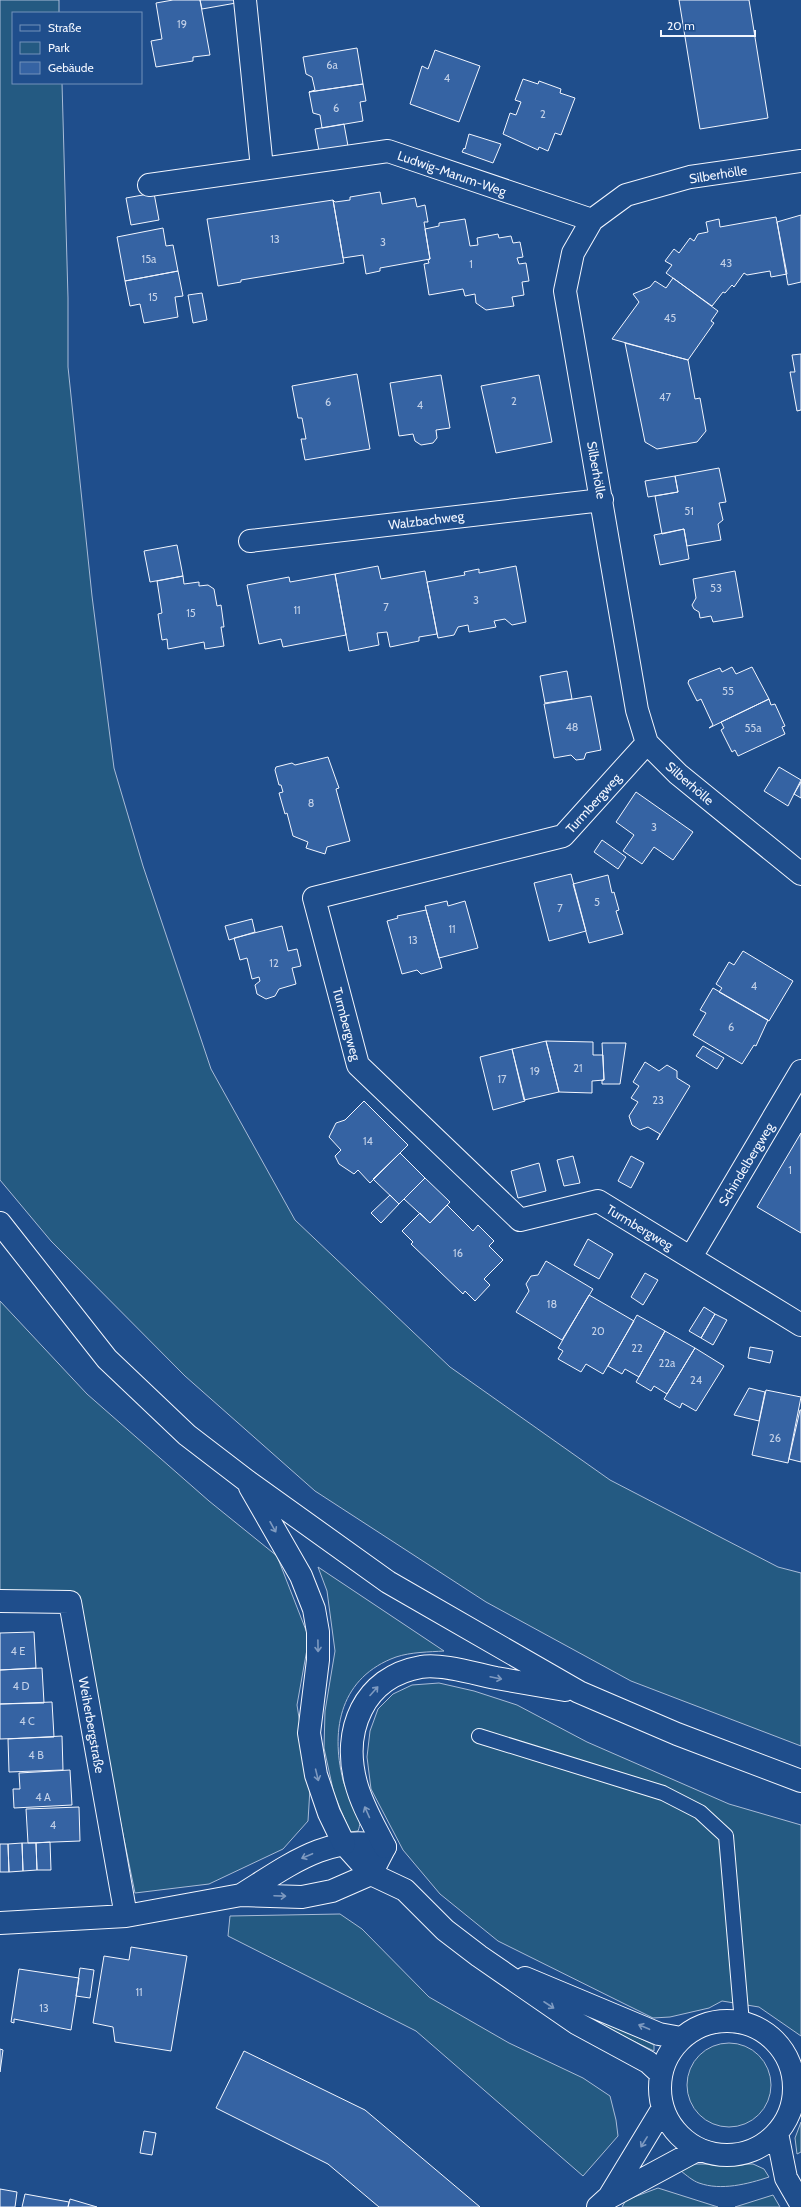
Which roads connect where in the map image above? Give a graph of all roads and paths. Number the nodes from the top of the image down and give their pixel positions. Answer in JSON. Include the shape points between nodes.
{"nodes":[{"id":1,"x":245,"y":0,"type":"edge"},
{"id":2,"x":801,"y":161,"type":"edge"},
{"id":3,"x":262,"y":168,"type":"junction"},
{"id":4,"x":150,"y":185,"type":"dead end"},
{"id":5,"x":592,"y":220,"type":"junction"},
{"id":6,"x":602,"y":500,"type":"junction"},
{"id":7,"x":250,"y":541,"type":"dead end"},
{"id":8,"x":647,"y":743,"type":"junction"},
{"id":9,"x":801,"y":874,"type":"edge"},
{"id":10,"x":801,"y":1071,"type":"edge"},
{"id":11,"x":0,"y":1223,"type":"edge"},
{"id":12,"x":691,"y":1257,"type":"junction"},
{"id":13,"x":801,"y":1326,"type":"edge"},
{"id":14,"x":247,"y":1481,"type":"junction"},
{"id":15,"x":0,"y":1601,"type":"edge"},
{"id":16,"x":579,"y":1692,"type":"junction"},
{"id":17,"x":479,"y":1736,"type":"dead end"},
{"id":18,"x":801,"y":1781,"type":"edge"},
{"id":19,"x":344,"y":1844,"type":"junction"},
{"id":20,"x":385,"y":1847,"type":"junction"},
{"id":21,"x":371,"y":1874,"type":"junction"},
{"id":22,"x":405,"y":1890,"type":"junction"},
{"id":23,"x":241,"y":1895,"type":"junction"},
{"id":24,"x":126,"y":1916,"type":"junction"},
{"id":25,"x":0,"y":1923,"type":"edge"},
{"id":26,"x":506,"y":1974,"type":"junction"},
{"id":27,"x":742,"y":2023,"type":"junction"},
{"id":28,"x":681,"y":2038,"type":"junction"},
{"id":29,"x":661,"y":2074,"type":"junction"},
{"id":30,"x":798,"y":2078,"type":"edge"},
{"id":31,"x":663,"y":2108,"type":"junction"},
{"id":32,"x":778,"y":2133,"type":"junction"},
{"id":33,"x":699,"y":2149,"type":"junction"},
{"id":34,"x":742,"y":2154,"type":"junction"},
{"id":35,"x":786,"y":2178,"type":"junction"},
{"id":36,"x":604,"y":2202,"type":"edge"},
{"id":37,"x":801,"y":2204,"type":"edge"}],
"edges":[{"from":1,"to":3,"type":"street"},
{"from":2,"to":5,"type":"street","name":"Silberhölle","via":[[690,178],[626,195]]},
{"from":3,"to":4,"type":"street","name":"Ludwig-Marum-Weg"},
{"from":3,"to":5,"type":"street","name":"Ludwig-Marum-Weg","via":[[388,151]]},
{"from":5,"to":6,"type":"street","name":"Silberhölle","via":[[573,253],[565,291]]},
{"from":6,"to":7,"type":"street","name":"Walzbachweg"},
{"from":6,"to":8,"type":"street","name":"Silberhölle","via":[[637,710]]},
{"from":8,"to":9,"type":"street","name":"Silberhölle","via":[[678,774]]},
{"from":8,"to":12,"type":"street","name":"Turmbergweg","via":[[563,836],[314,898],[358,1065],[520,1220],[598,1201]]},
{"from":10,"to":12,"type":"street","name":"Schindelbergweg"},
{"from":11,"to":14,"type":"street","via":[[107,1359],[187,1435]]},
{"from":12,"to":13,"type":"street","name":"Turmbergweg"},
{"from":14,"to":16,"type":"street","via":[[388,1582]]},
{"from":14,"to":19,"type":"street","one_way":true,"via":[[302,1576],[314,1609],[318,1632],[318,1660],[310,1733],[316,1775],[329,1813]]},
{"from":15,"to":24,"type":"street","name":"Weiherbergstraße","via":[[70,1602]]},
{"from":16,"to":18,"type":"street","via":[[677,1734]]},
{"from":20,"to":16,"type":"street","one_way":true,"via":[[367,1813],[356,1783],[350,1746],[364,1702],[378,1686],[398,1674],[421,1666],[452,1669]]},
{"from":17,"to":27,"type":"lane","via":[[663,1793],[700,1812],[726,1836]]},
{"from":19,"to":20,"type":"street","via":[[370,1843]]},
{"from":19,"to":21,"type":"street"},
{"from":19,"to":23,"type":"street","one_way":true,"via":[[306,1855]]},
{"from":20,"to":21,"type":"street"},
{"from":20,"to":22,"type":"street"},
{"from":21,"to":22,"type":"street"},
{"from":23,"to":21,"type":"street","one_way":true,"via":[[302,1897],[332,1891]]},
{"from":22,"to":26,"type":"street","via":[[445,1930]]},
{"from":23,"to":24,"type":"street"},
{"from":24,"to":25,"type":"street"},
{"from":28,"to":26,"type":"street","one_way":true,"via":[[659,2034],[520,1976]]},
{"from":26,"to":29,"type":"street","one_way":true,"via":[[576,2023],[648,2062]]},
{"from":27,"to":28,"type":"street","via":[[726,2020],[701,2025]]},
{"from":27,"to":30,"type":"street","via":[[750,2024],[771,2036],[787,2055]]},
{"from":28,"to":29,"type":"street","via":[[669,2053]]},
{"from":29,"to":31,"type":"street"},
{"from":30,"to":32,"type":"street","via":[[789,2117]]},
{"from":31,"to":33,"type":"street","via":[[681,2137]]},
{"from":31,"to":36,"type":"street","one_way":true},
{"from":32,"to":34,"type":"street","via":[[762,2146]]},
{"from":32,"to":35,"type":"street"},
{"from":33,"to":34,"type":"street","via":[[720,2155]]},
{"from":33,"to":36,"type":"street"},
{"from":34,"to":35,"type":"street","via":[[763,2158]]},
{"from":35,"to":37,"type":"street"}]}
